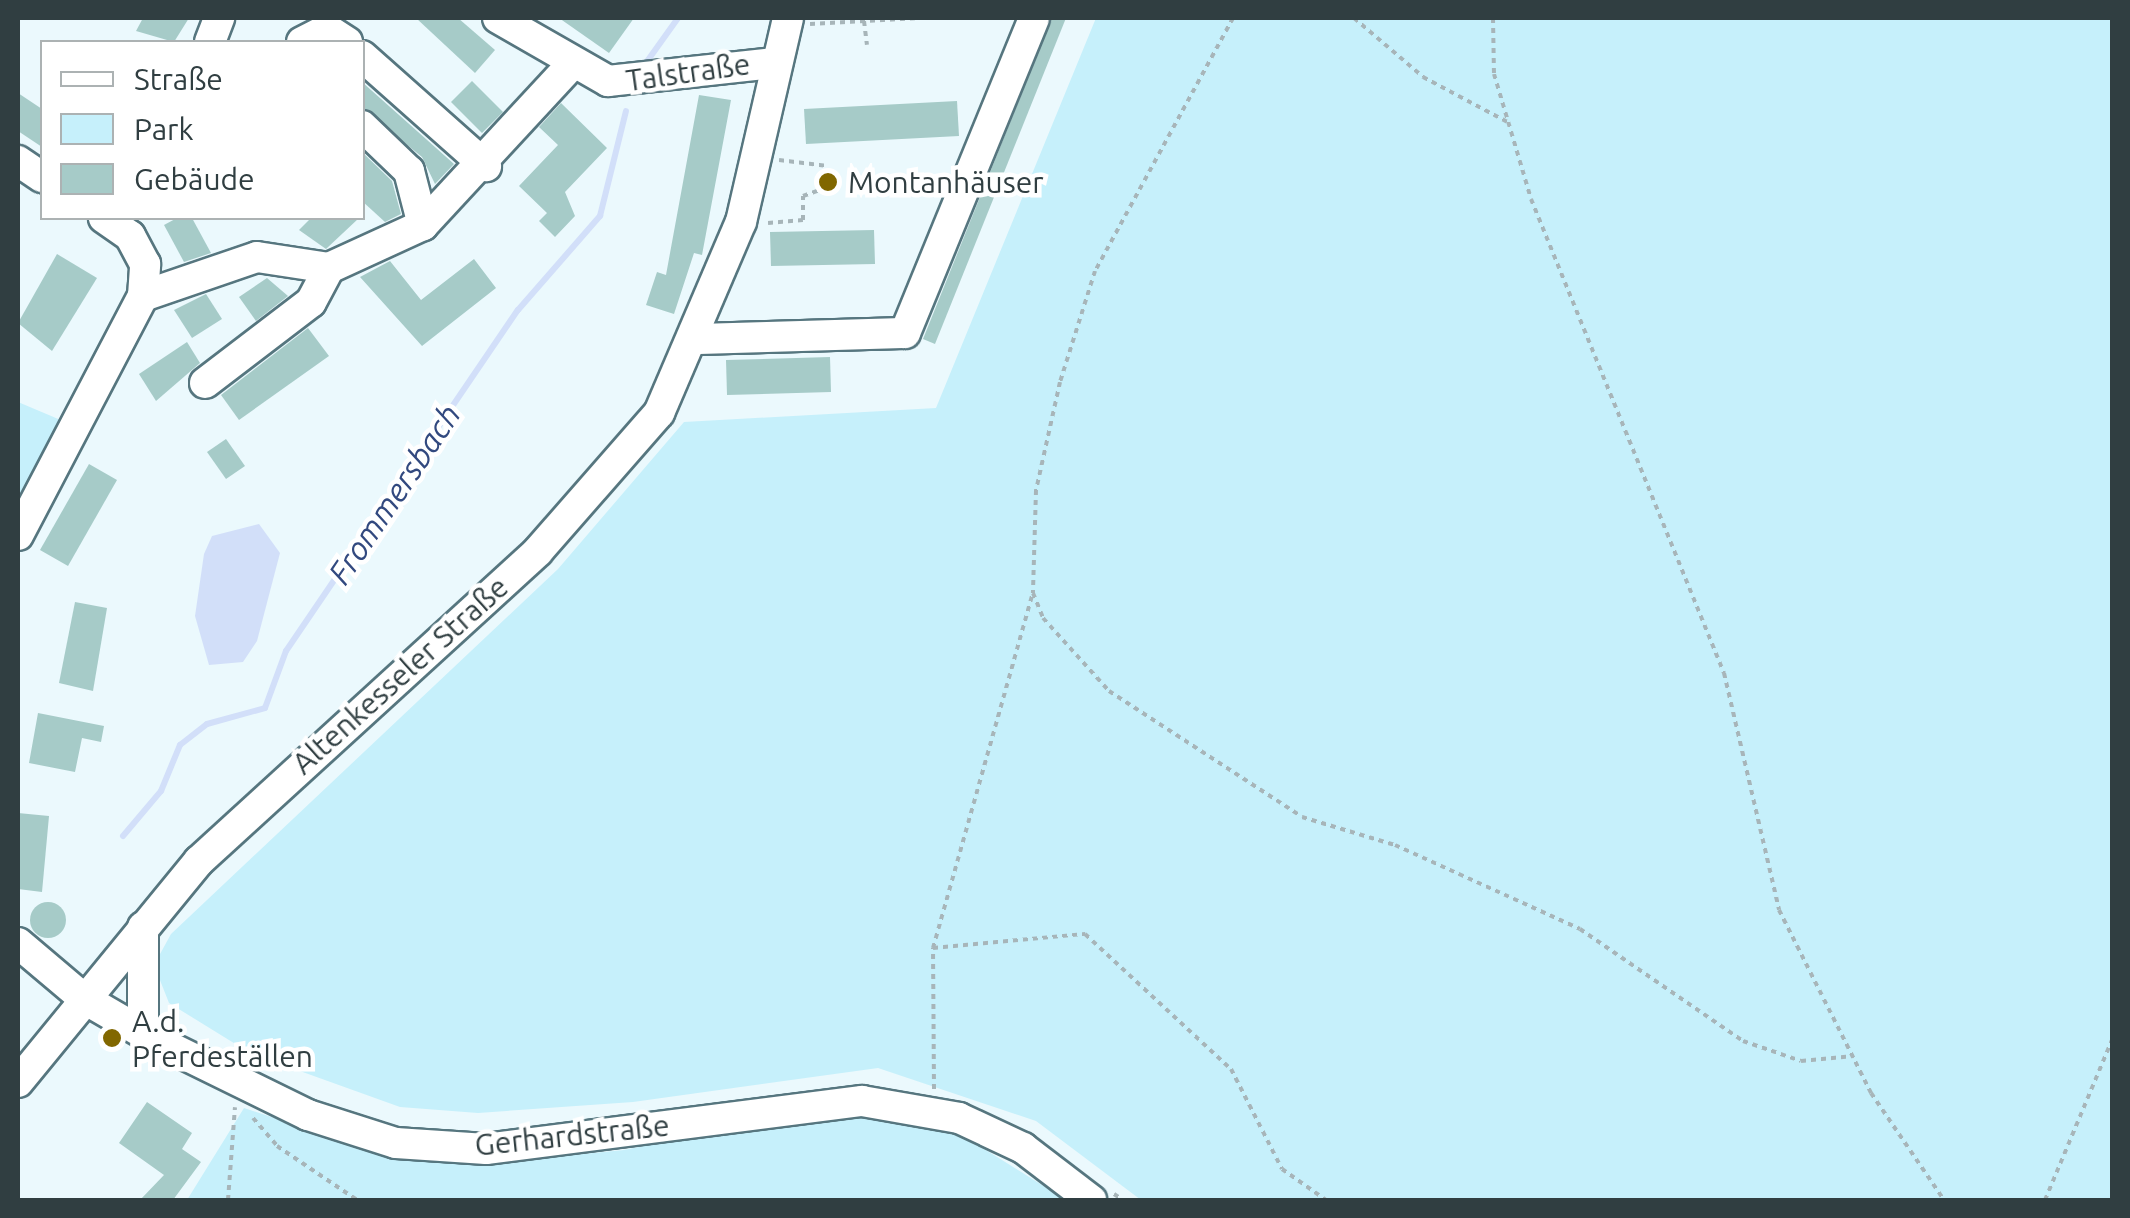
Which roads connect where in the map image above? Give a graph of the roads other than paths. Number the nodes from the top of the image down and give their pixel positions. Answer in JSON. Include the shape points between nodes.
{"nodes":[{"id":1,"x":498,"y":18,"type":"edge"},
{"id":2,"x":1034,"y":18,"type":"edge"},
{"id":3,"x":796,"y":21,"type":"edge"},
{"id":4,"x":306,"y":40,"type":"edge"},
{"id":5,"x":344,"y":40,"type":"edge"},
{"id":6,"x":365,"y":59,"type":"edge"},
{"id":7,"x":775,"y":62,"type":"junction"},
{"id":8,"x":573,"y":63,"type":"junction"},
{"id":9,"x":365,"y":129,"type":"edge"},
{"id":10,"x":18,"y":161,"type":"edge"},
{"id":11,"x":486,"y":166,"type":"junction"},
{"id":12,"x":40,"y":176,"type":"edge"},
{"id":13,"x":424,"y":225,"type":"junction"},
{"id":14,"x":135,"y":226,"type":"edge"},
{"id":15,"x":329,"y":268,"type":"junction"},
{"id":16,"x":143,"y":296,"type":"junction"},
{"id":17,"x":698,"y":339,"type":"junction"},
{"id":18,"x":205,"y":382,"type":"dead end"},
{"id":19,"x":18,"y":535,"type":"edge"},
{"id":20,"x":145,"y":919,"type":"junction"},
{"id":21,"x":18,"y":944,"type":"edge"},
{"id":22,"x":84,"y":998,"type":"junction"},
{"id":23,"x":143,"y":1033,"type":"junction"},
{"id":24,"x":18,"y":1082,"type":"edge"},
{"id":25,"x":1090,"y":1200,"type":"edge"}],
"edges":[{"from":1,"to":8,"type":"street","name":"Talstraße"},
{"from":2,"to":17,"type":"street","via":[[905,332]]},
{"from":3,"to":7,"type":"street","name":"Altenkesseler Straße"},
{"from":4,"to":5,"type":"street","via":[[327,28]]},
{"from":6,"to":11,"type":"street"},
{"from":7,"to":8,"type":"street","name":"Talstraße","via":[[741,60],[636,85]]},
{"from":7,"to":17,"type":"street","name":"Altenkesseler Straße","via":[[741,222]]},
{"from":8,"to":11,"type":"street"},
{"from":9,"to":13,"type":"street","via":[[409,171]]},
{"from":10,"to":12,"type":"street"},
{"from":11,"to":13,"type":"street"},
{"from":13,"to":15,"type":"street"},
{"from":14,"to":16,"type":"street","via":[[145,264]]},
{"from":15,"to":16,"type":"street","via":[[257,257]]},
{"from":15,"to":18,"type":"street","via":[[312,302]]},
{"from":16,"to":19,"type":"street"},
{"from":17,"to":20,"type":"street","name":"Altenkesseler Straße","via":[[659,413],[602,487]]},
{"from":20,"to":22,"type":"street","name":"Altenkesseler Straße"},
{"from":20,"to":23,"type":"street","via":[[136,958]]},
{"from":21,"to":22,"type":"street","name":"Gerhardstraße"},
{"from":22,"to":23,"type":"street","name":"Gerhardstraße"},
{"from":22,"to":24,"type":"street","name":"Altenkesseler Straße"},
{"from":23,"to":25,"type":"street","name":"Gerhardstraße","via":[[237,1082],[396,1143],[486,1149],[784,1107],[916,1106],[1024,1148]]}]}
